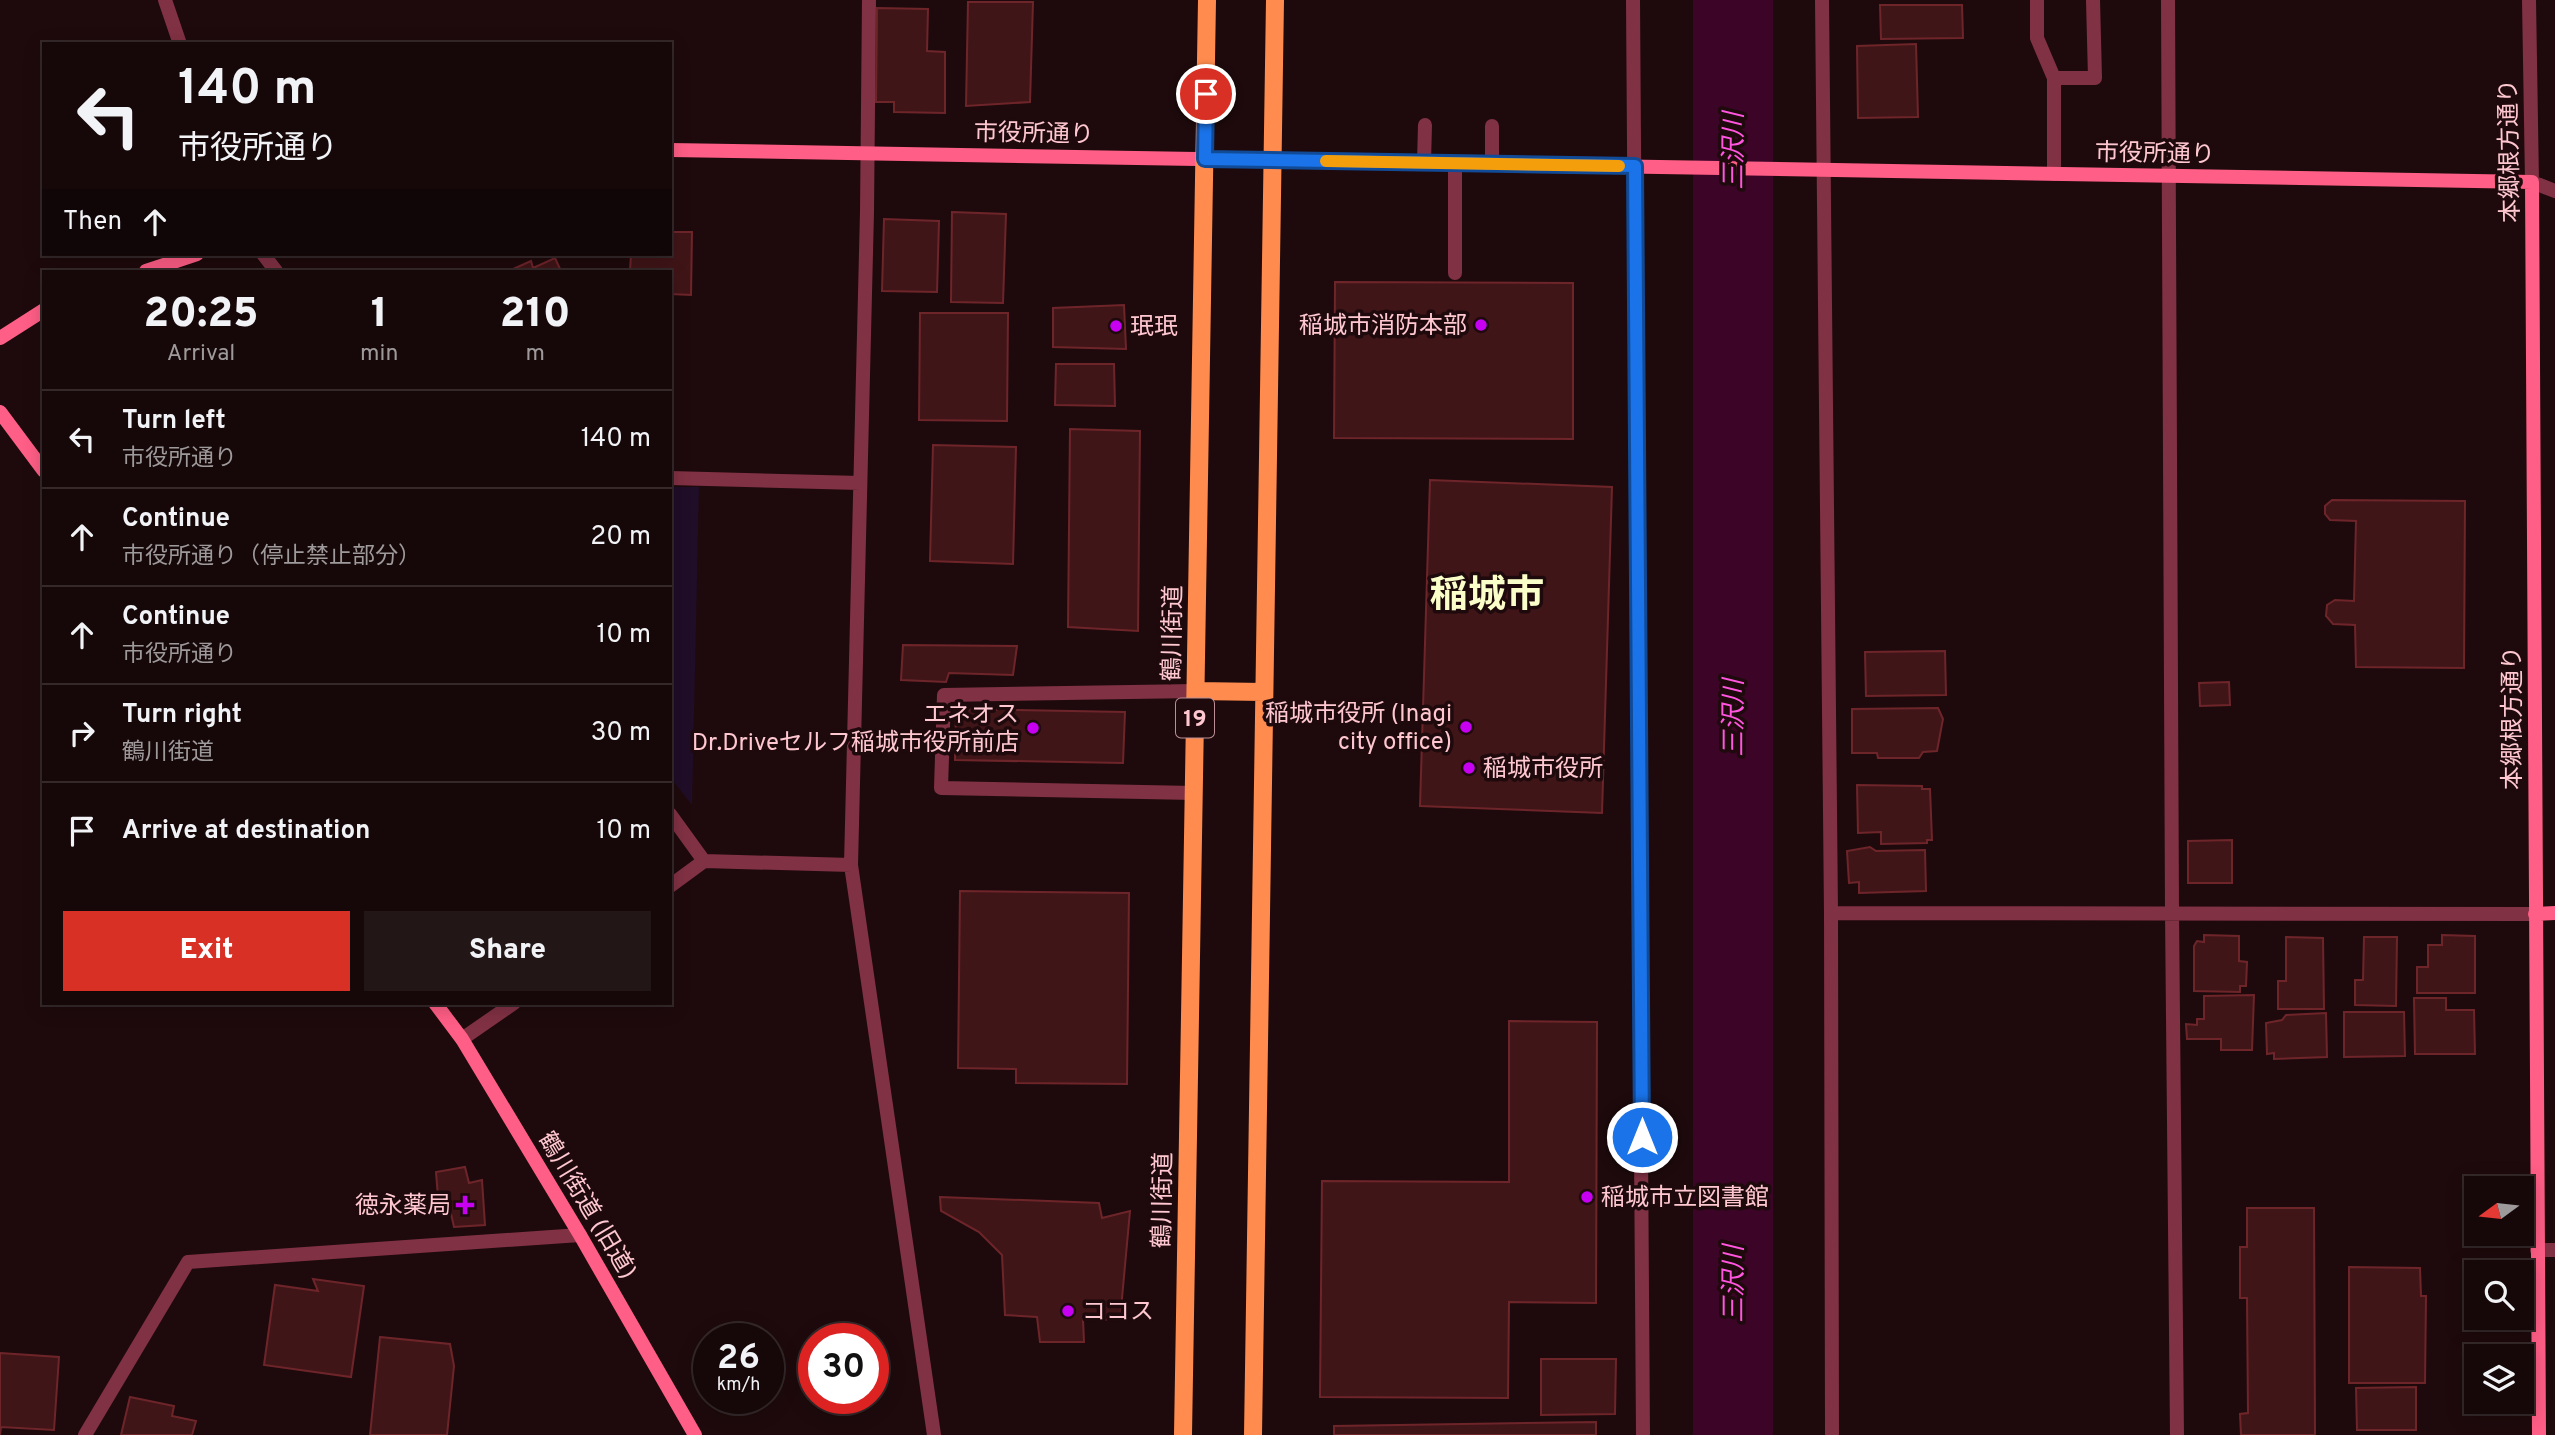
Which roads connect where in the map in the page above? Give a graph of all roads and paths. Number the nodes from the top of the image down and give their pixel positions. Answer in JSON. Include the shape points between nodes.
{"nodes":[{"id":1,"x":165,"y":0,"type":"edge"},
{"id":2,"x":869,"y":0,"type":"edge"},
{"id":3,"x":1207,"y":0,"type":"edge"},
{"id":4,"x":1275,"y":0,"type":"edge"},
{"id":5,"x":1633,"y":0,"type":"edge"},
{"id":6,"x":1822,"y":0,"type":"edge"},
{"id":7,"x":2037,"y":0,"type":"edge"},
{"id":8,"x":2093,"y":0,"type":"edge"},
{"id":9,"x":2168,"y":0,"type":"edge"},
{"id":10,"x":2529,"y":0,"type":"edge"},
{"id":11,"x":179,"y":42,"type":"edge"},
{"id":12,"x":2054,"y":78,"type":"junction"},
{"id":13,"x":1425,"y":125,"type":"dead end"},
{"id":14,"x":1492,"y":126,"type":"dead end"},
{"id":15,"x":672,"y":150,"type":"edge"},
{"id":16,"x":867,"y":153,"type":"junction"},
{"id":17,"x":1205,"y":159,"type":"junction"},
{"id":18,"x":1273,"y":160,"type":"junction"},
{"id":19,"x":1424,"y":163,"type":"junction"},
{"id":20,"x":1455,"y":163,"type":"junction"},
{"id":21,"x":1492,"y":164,"type":"junction"},
{"id":22,"x":1635,"y":166,"type":"junction"},
{"id":23,"x":1824,"y":170,"type":"junction"},
{"id":24,"x":2054,"y":174,"type":"junction"},
{"id":25,"x":2167,"y":176,"type":"junction"},
{"id":26,"x":2532,"y":182,"type":"junction"},
{"id":27,"x":2555,"y":191,"type":"edge"},
{"id":28,"x":191,"y":256,"type":"edge"},
{"id":29,"x":265,"y":256,"type":"edge"},
{"id":30,"x":149,"y":270,"type":"edge"},
{"id":31,"x":275,"y":270,"type":"edge"},
{"id":32,"x":1455,"y":273,"type":"dead end"},
{"id":33,"x":42,"y":311,"type":"edge"},
{"id":34,"x":0,"y":338,"type":"edge"},
{"id":35,"x":0,"y":412,"type":"edge"},
{"id":36,"x":42,"y":468,"type":"edge"},
{"id":37,"x":672,"y":478,"type":"edge"},
{"id":38,"x":860,"y":483,"type":"junction"},
{"id":39,"x":1196,"y":691,"type":"junction"},
{"id":40,"x":1264,"y":692,"type":"junction"},
{"id":41,"x":1194,"y":793,"type":"junction"},
{"id":42,"x":672,"y":817,"type":"edge"},
{"id":43,"x":704,"y":861,"type":"junction"},
{"id":44,"x":851,"y":865,"type":"junction"},
{"id":45,"x":672,"y":885,"type":"edge"},
{"id":46,"x":2172,"y":912,"type":"junction"},
{"id":47,"x":1830,"y":913,"type":"junction"},
{"id":48,"x":2535,"y":914,"type":"junction"},
{"id":49,"x":2555,"y":914,"type":"edge"},
{"id":50,"x":436,"y":1005,"type":"edge"},
{"id":51,"x":511,"y":1005,"type":"edge"},
{"id":52,"x":462,"y":1040,"type":"junction"},
{"id":53,"x":580,"y":1235,"type":"junction"},
{"id":54,"x":2538,"y":1250,"type":"junction"},
{"id":55,"x":2555,"y":1250,"type":"edge"},
{"id":56,"x":85,"y":1435,"type":"edge"},
{"id":57,"x":695,"y":1435,"type":"edge"},
{"id":58,"x":934,"y":1435,"type":"edge"},
{"id":59,"x":1183,"y":1435,"type":"edge"},
{"id":60,"x":1253,"y":1435,"type":"edge"},
{"id":61,"x":1643,"y":1435,"type":"edge"},
{"id":62,"x":1832,"y":1435,"type":"edge"},
{"id":63,"x":2177,"y":1435,"type":"edge"},
{"id":64,"x":2539,"y":1435,"type":"edge"}],
"edges":[{"from":1,"to":11,"type":"street"},
{"from":2,"to":16,"type":"street"},
{"from":3,"to":17,"type":"main road","name":"鶴川街道","number":"19"},
{"from":4,"to":18,"type":"main road"},
{"from":5,"to":22,"type":"street"},
{"from":6,"to":23,"type":"street"},
{"from":7,"to":12,"type":"street","via":[[2037,38]]},
{"from":8,"to":12,"type":"street","via":[[2095,78]]},
{"from":9,"to":25,"type":"street"},
{"from":10,"to":26,"type":"street","name":"本郷根方通り"},
{"from":12,"to":24,"type":"street"},
{"from":13,"to":19,"type":"street"},
{"from":14,"to":21,"type":"street"},
{"from":15,"to":16,"type":"street","name":"市役所通り"},
{"from":16,"to":17,"type":"street","name":"市役所通り"},
{"from":16,"to":38,"type":"street"},
{"from":17,"to":18,"type":"street","name":"市役所通り"},
{"from":17,"to":39,"type":"main road","name":"鶴川街道","number":"19"},
{"from":18,"to":19,"type":"street","name":"市役所通り"},
{"from":18,"to":40,"type":"main road"},
{"from":19,"to":20,"type":"street","name":"市役所通り"},
{"from":20,"to":21,"type":"street","name":"市役所通り"},
{"from":20,"to":32,"type":"street"},
{"from":21,"to":22,"type":"street"},
{"from":22,"to":23,"type":"street","name":"市役所通り"},
{"from":22,"to":61,"type":"street"},
{"from":23,"to":24,"type":"street","name":"市役所通り"},
{"from":23,"to":47,"type":"street"},
{"from":24,"to":25,"type":"street","name":"市役所通り"},
{"from":25,"to":26,"type":"street","name":"市役所通り"},
{"from":25,"to":46,"type":"street"},
{"from":26,"to":27,"type":"street"},
{"from":26,"to":48,"type":"street","name":"本郷根方通り"},
{"from":28,"to":30,"type":"street"},
{"from":29,"to":31,"type":"street"},
{"from":33,"to":34,"type":"street"},
{"from":35,"to":36,"type":"street"},
{"from":37,"to":38,"type":"street"},
{"from":38,"to":44,"type":"street"},
{"from":39,"to":40,"type":"main road"},
{"from":39,"to":41,"type":"main road","name":"鶴川街道","number":"19"},
{"from":39,"to":41,"type":"street","via":[[944,695],[941,788]]},
{"from":40,"to":60,"type":"main road"},
{"from":41,"to":59,"type":"main road","name":"鶴川街道","number":"19"},
{"from":42,"to":43,"type":"street"},
{"from":43,"to":44,"type":"street"},
{"from":43,"to":45,"type":"street"},
{"from":44,"to":58,"type":"street"},
{"from":46,"to":47,"type":"street"},
{"from":46,"to":48,"type":"street"},
{"from":46,"to":63,"type":"street"},
{"from":47,"to":62,"type":"street"},
{"from":48,"to":49,"type":"street"},
{"from":48,"to":54,"type":"street","name":"本郷根方通り"},
{"from":50,"to":52,"type":"street","name":"鶴川街道 (旧道)"},
{"from":51,"to":52,"type":"street"},
{"from":52,"to":53,"type":"street","name":"鶴川街道 (旧道)"},
{"from":53,"to":56,"type":"street","via":[[188,1262]]},
{"from":53,"to":57,"type":"street","name":"鶴川街道 (旧道)"},
{"from":54,"to":55,"type":"street"},
{"from":54,"to":64,"type":"street","name":"本郷根方通り"}]}
